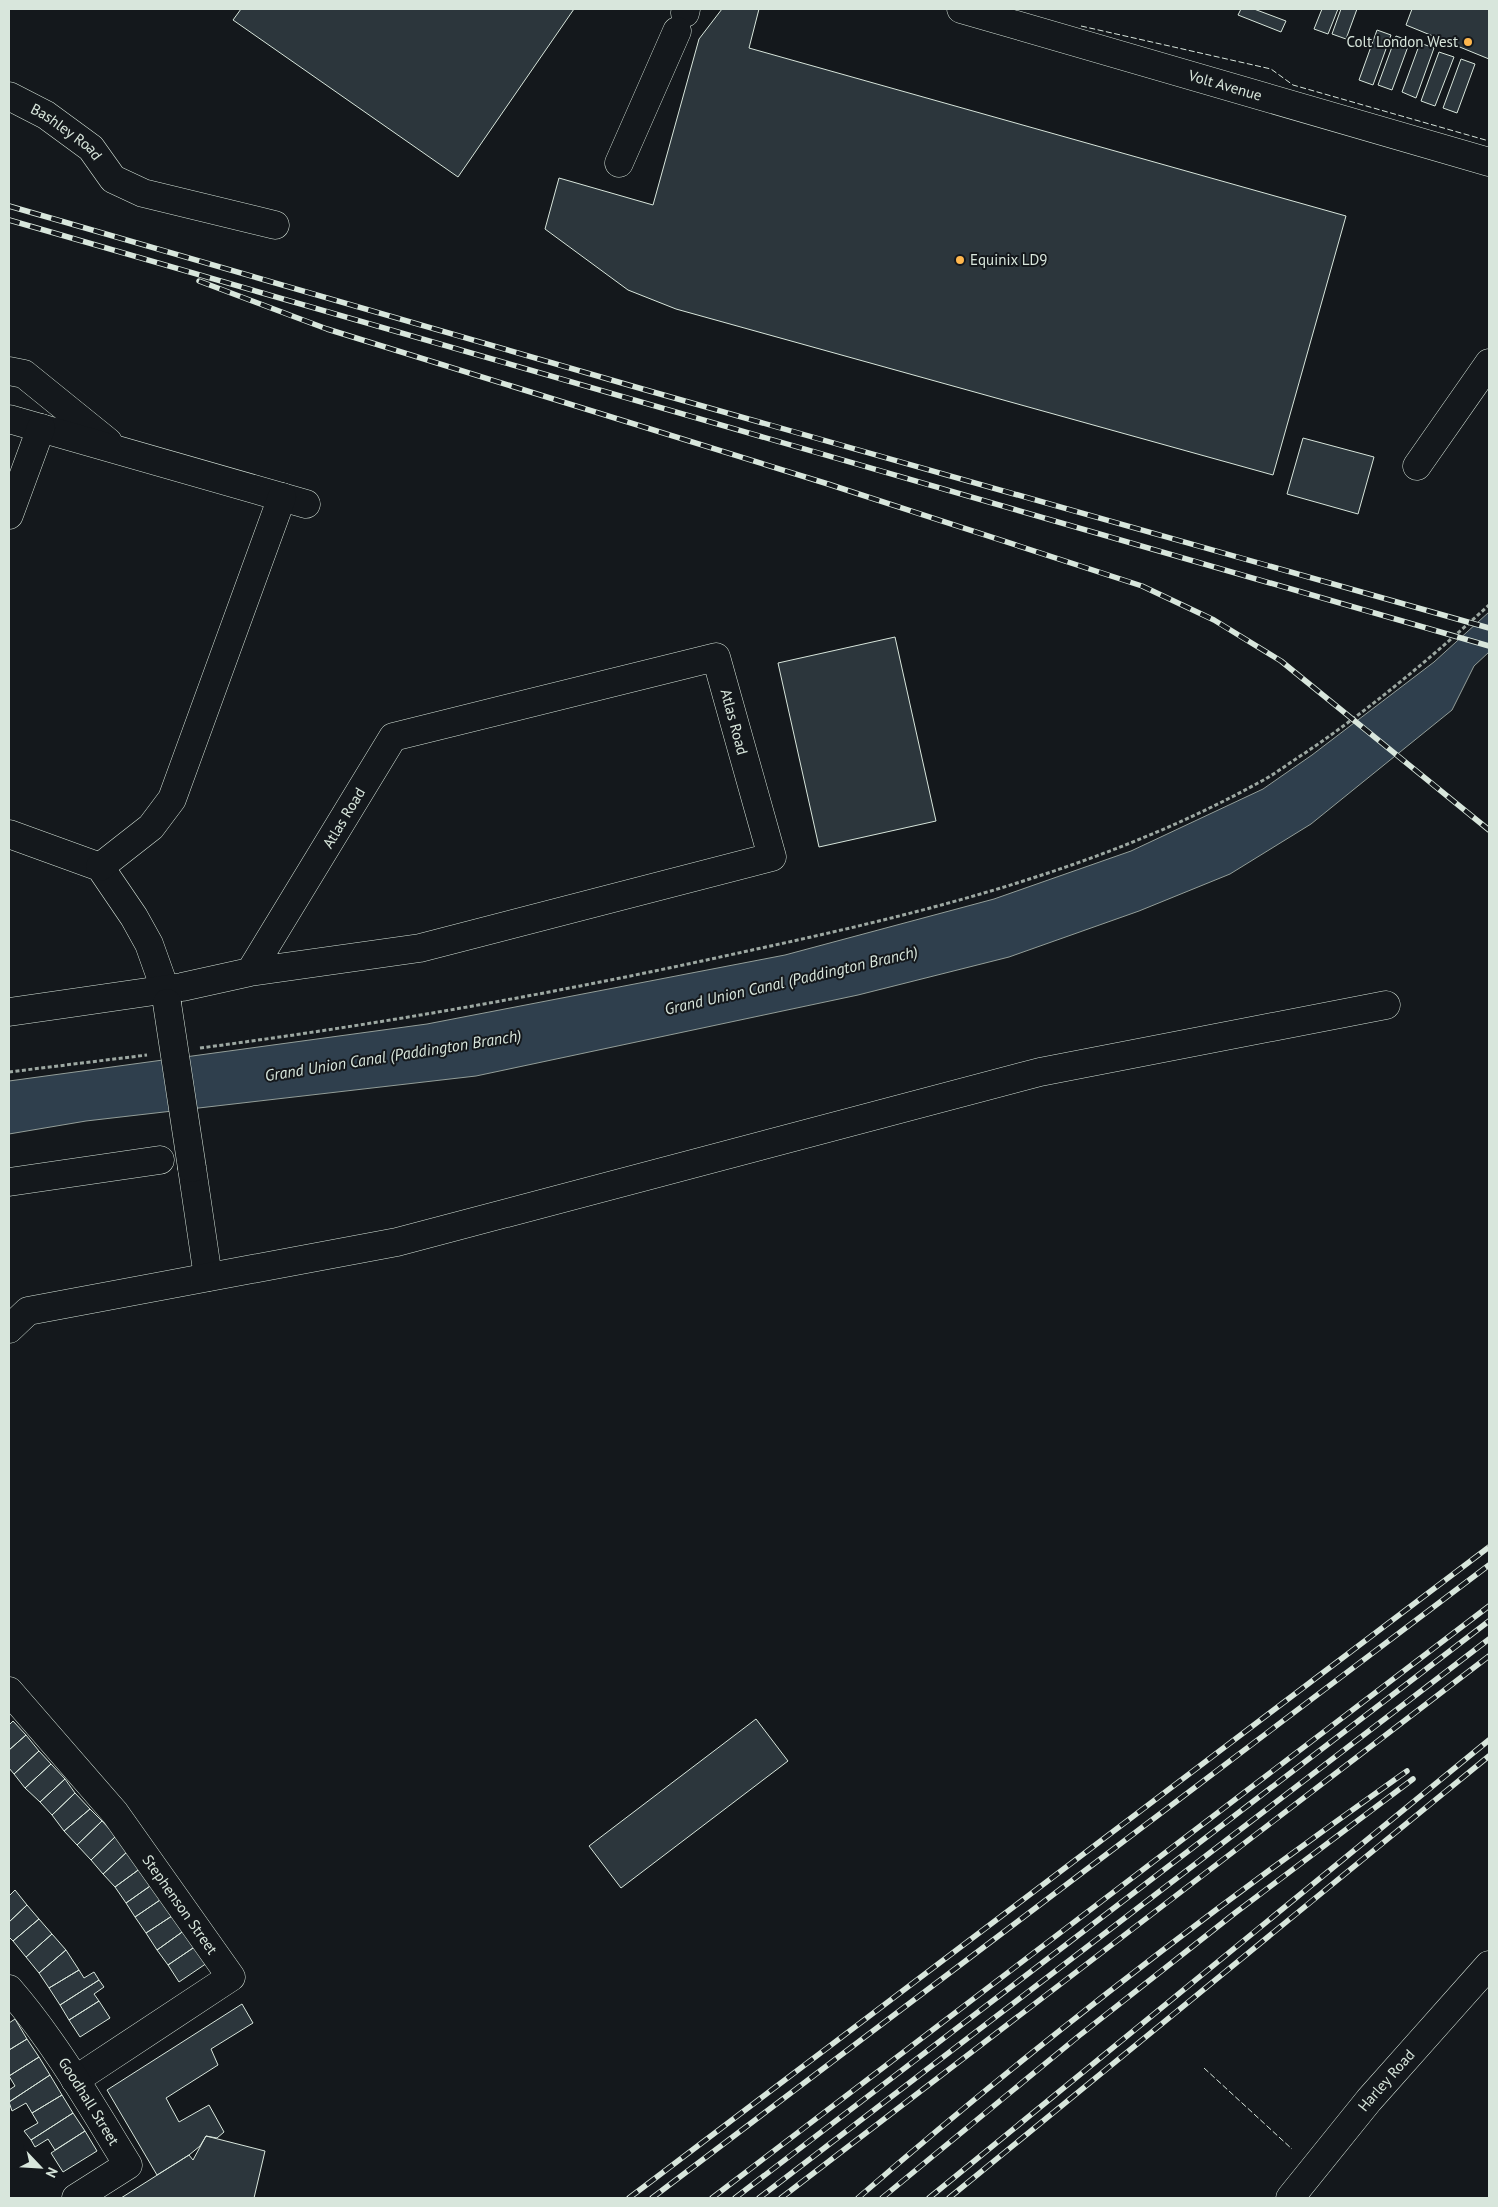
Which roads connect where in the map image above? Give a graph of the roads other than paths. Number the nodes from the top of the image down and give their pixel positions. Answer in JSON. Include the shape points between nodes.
{"nodes":[{"id":1,"x":961,"y":9,"type":"edge"},
{"id":2,"x":683,"y":17,"type":"edge"},
{"id":3,"x":9,"y":96,"type":"edge"},
{"id":4,"x":1489,"y":162,"type":"edge"},
{"id":5,"x":619,"y":163,"type":"dead end"},
{"id":6,"x":275,"y":225,"type":"dead end"},
{"id":7,"x":1489,"y":363,"type":"edge"},
{"id":8,"x":9,"y":371,"type":"edge"},
{"id":9,"x":9,"y":419,"type":"edge"},
{"id":10,"x":41,"y":428,"type":"junction"},
{"id":11,"x":117,"y":449,"type":"junction"},
{"id":12,"x":1417,"y":466,"type":"dead end"},
{"id":13,"x":9,"y":515,"type":"edge"},
{"id":14,"x":9,"y":834,"type":"edge"},
{"id":15,"x":100,"y":867,"type":"junction"},
{"id":16,"x":250,"y":972,"type":"junction"},
{"id":17,"x":166,"y":996,"type":"junction"},
{"id":18,"x":1386,"y":1005,"type":"dead end"},
{"id":19,"x":9,"y":1012,"type":"edge"},
{"id":20,"x":160,"y":1160,"type":"dead end"},
{"id":21,"x":9,"y":1182,"type":"edge"},
{"id":22,"x":208,"y":1278,"type":"junction"},
{"id":23,"x":9,"y":1330,"type":"edge"},
{"id":24,"x":9,"y":1691,"type":"edge"},
{"id":25,"x":1489,"y":1965,"type":"edge"},
{"id":26,"x":9,"y":1990,"type":"edge"},
{"id":27,"x":75,"y":2080,"type":"junction"},
{"id":28,"x":76,"y":2198,"type":"edge"},
{"id":29,"x":1290,"y":2198,"type":"edge"}],
"edges":[{"from":1,"to":4,"type":"street","name":"Volt Avenue"},
{"from":2,"to":5,"type":"street"},
{"from":3,"to":6,"type":"street","name":"Bashley Road","via":[[46,115],[91,148],[113,180],[143,193]]},
{"from":7,"to":12,"type":"street"},
{"from":8,"to":11,"type":"street","via":[[24,374]]},
{"from":9,"to":10,"type":"street"},
{"from":10,"to":11,"type":"street"},
{"from":10,"to":13,"type":"street"},
{"from":11,"to":15,"type":"street","via":[[294,500],[172,799],[151,827]]},
{"from":14,"to":15,"type":"street"},
{"from":15,"to":17,"type":"street","via":[[149,944]]},
{"from":16,"to":16,"type":"street","name":"Atlas Road","via":[[393,737],[716,657],[772,858],[420,948]]},
{"from":16,"to":17,"type":"street","name":"Atlas Road"},
{"from":17,"to":19,"type":"street","name":"Atlas Road"},
{"from":17,"to":22,"type":"street","bridge":true},
{"from":18,"to":22,"type":"street","via":[[1040,1072],[397,1242]]},
{"from":20,"to":21,"type":"street"},
{"from":22,"to":23,"type":"street","via":[[28,1311]]},
{"from":24,"to":27,"type":"street","name":"Stephenson Street","via":[[115,1813],[231,1977]]},
{"from":25,"to":29,"type":"street","name":"Harley Road","via":[[1370,2100]]},
{"from":26,"to":27,"type":"street","name":"Goodhall Street"},
{"from":27,"to":28,"type":"street","name":"Goodhall Street","via":[[128,2165]]}]}
